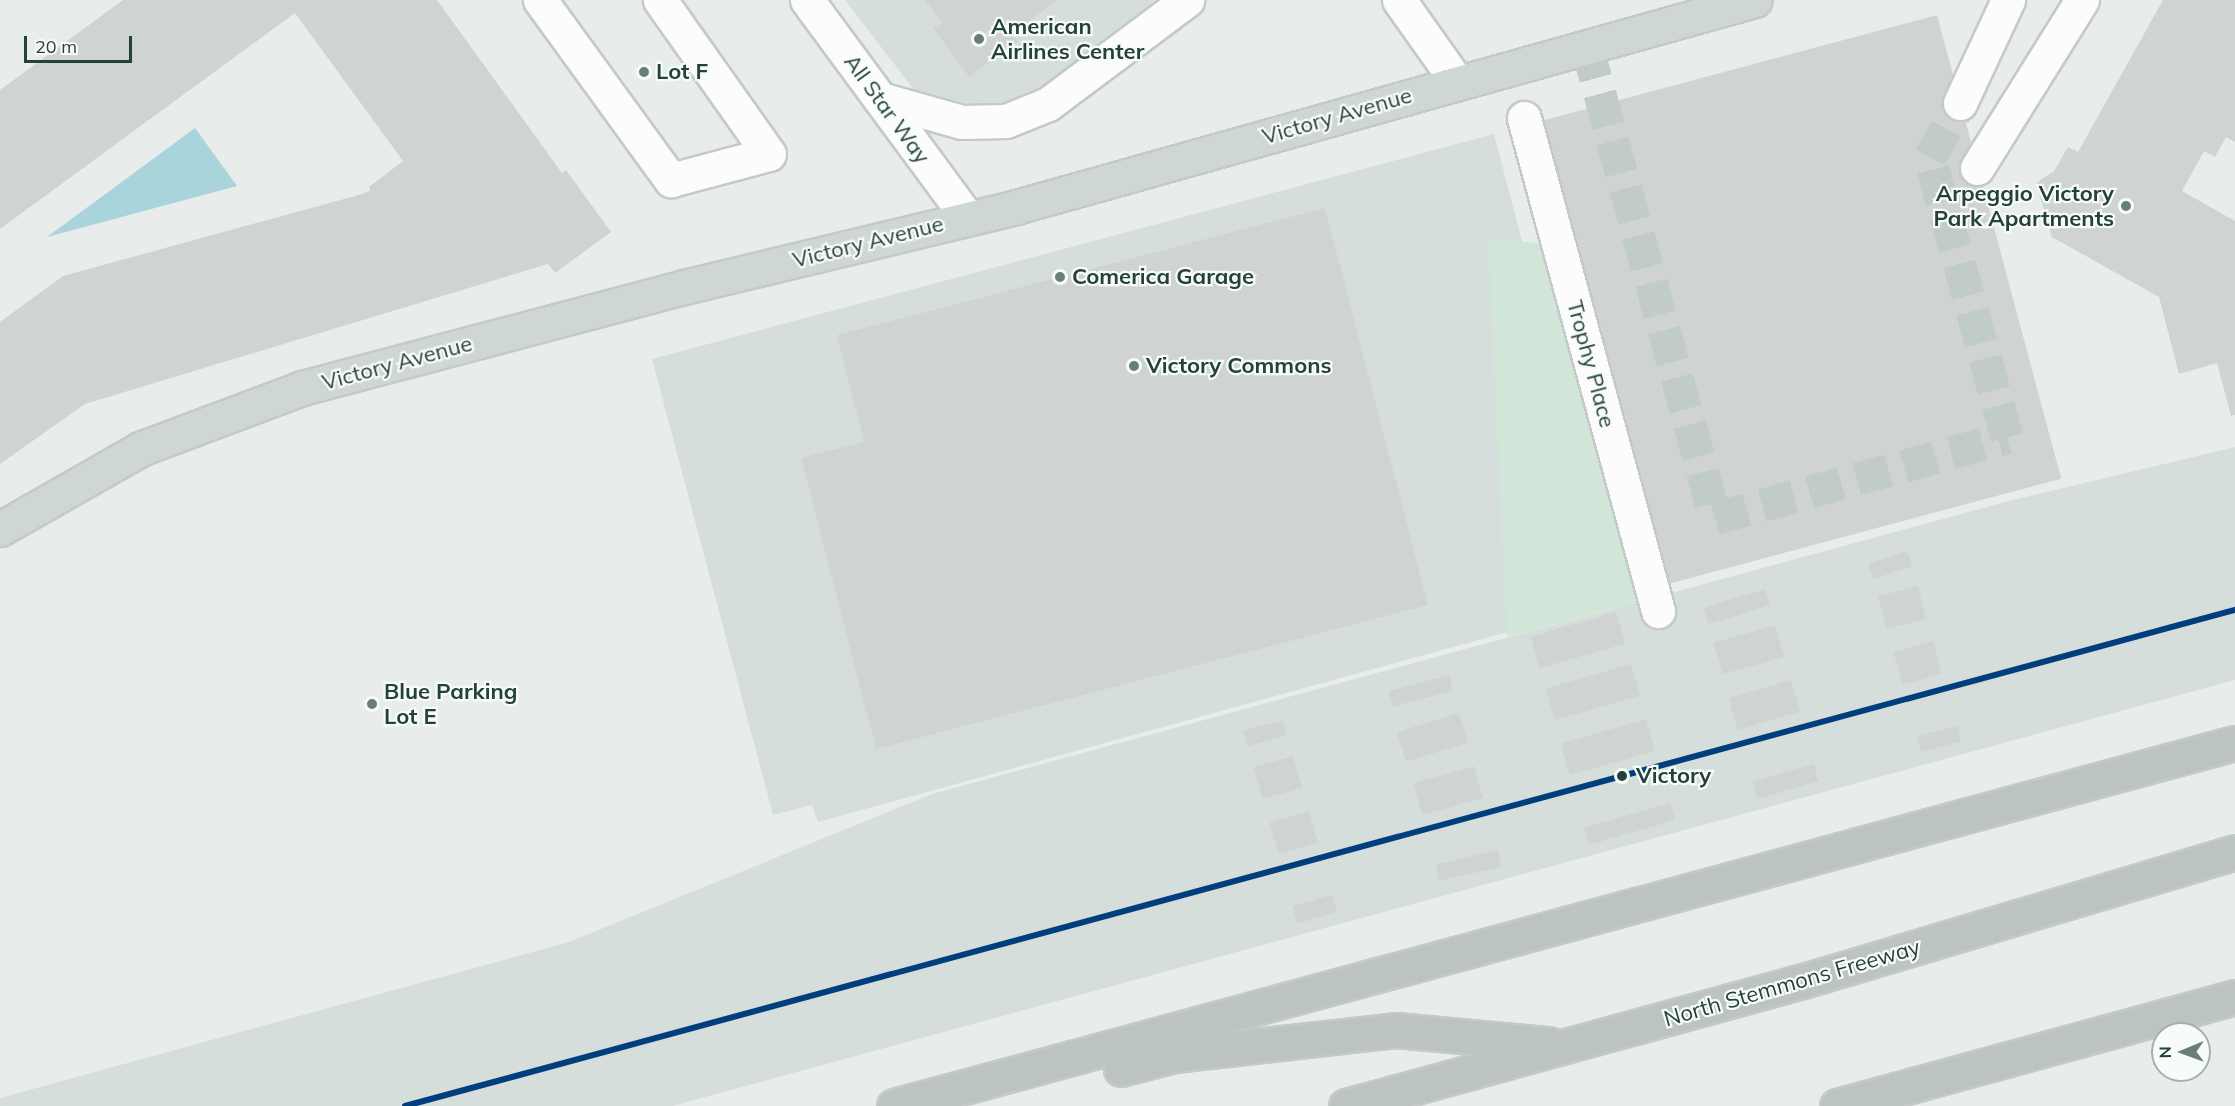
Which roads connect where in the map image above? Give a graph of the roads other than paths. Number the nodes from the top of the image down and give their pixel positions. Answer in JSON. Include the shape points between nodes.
{"nodes":[{"id":1,"x":660,"y":0,"type":"edge"},
{"id":2,"x":807,"y":0,"type":"edge"},
{"id":3,"x":1187,"y":0,"type":"edge"},
{"id":4,"x":1399,"y":0,"type":"edge"},
{"id":5,"x":1755,"y":0,"type":"edge"},
{"id":6,"x":2008,"y":0,"type":"edge"},
{"id":7,"x":2082,"y":0,"type":"edge"},
{"id":8,"x":545,"y":2,"type":"edge"},
{"id":9,"x":1457,"y":82,"type":"junction"},
{"id":10,"x":880,"y":99,"type":"junction"},
{"id":11,"x":1960,"y":103,"type":"tunnel mouth"},
{"id":12,"x":1524,"y":118,"type":"dead end"},
{"id":13,"x":1977,"y":168,"type":"dead end"},
{"id":14,"x":967,"y":217,"type":"junction"},
{"id":15,"x":0,"y":529,"type":"edge"},
{"id":16,"x":1658,"y":611,"type":"dead end"},
{"id":17,"x":2235,"y":743,"type":"edge"},
{"id":18,"x":2235,"y":852,"type":"edge"},
{"id":19,"x":2235,"y":997,"type":"edge"},
{"id":20,"x":1571,"y":1047,"type":"junction"},
{"id":21,"x":971,"y":1097,"type":"edge"},
{"id":22,"x":894,"y":1106,"type":"edge"},
{"id":23,"x":922,"y":1106,"type":"edge"},
{"id":24,"x":1346,"y":1106,"type":"edge"},
{"id":25,"x":1837,"y":1106,"type":"edge"}],
"edges":[{"from":1,"to":8,"type":"street","via":[[769,153],[671,180]]},
{"from":2,"to":10,"type":"street","name":"All Star Way"},
{"from":3,"to":10,"type":"street","via":[[1048,104],[1006,121],[962,122]]},
{"from":4,"to":9,"type":"street"},
{"from":5,"to":9,"type":"main road","name":"Victory Avenue"},
{"from":6,"to":11,"type":"street"},
{"from":7,"to":13,"type":"street"},
{"from":9,"to":14,"type":"main road","name":"Victory Avenue"},
{"from":10,"to":14,"type":"street","name":"All Star Way"},
{"from":12,"to":16,"type":"street","name":"Trophy Place"},
{"from":14,"to":15,"type":"main road","name":"Victory Avenue","via":[[302,388],[140,449]]},
{"from":17,"to":21,"type":"highway"},
{"from":18,"to":20,"type":"highway","name":"North Stemmons Freeway"},
{"from":19,"to":25,"type":"highway"},
{"from":20,"to":21,"type":"highway","via":[[1396,1029],[1174,1056]]},
{"from":20,"to":24,"type":"highway","name":"North Stemmons Freeway"},
{"from":21,"to":22,"type":"highway"},
{"from":21,"to":23,"type":"highway"}]}
